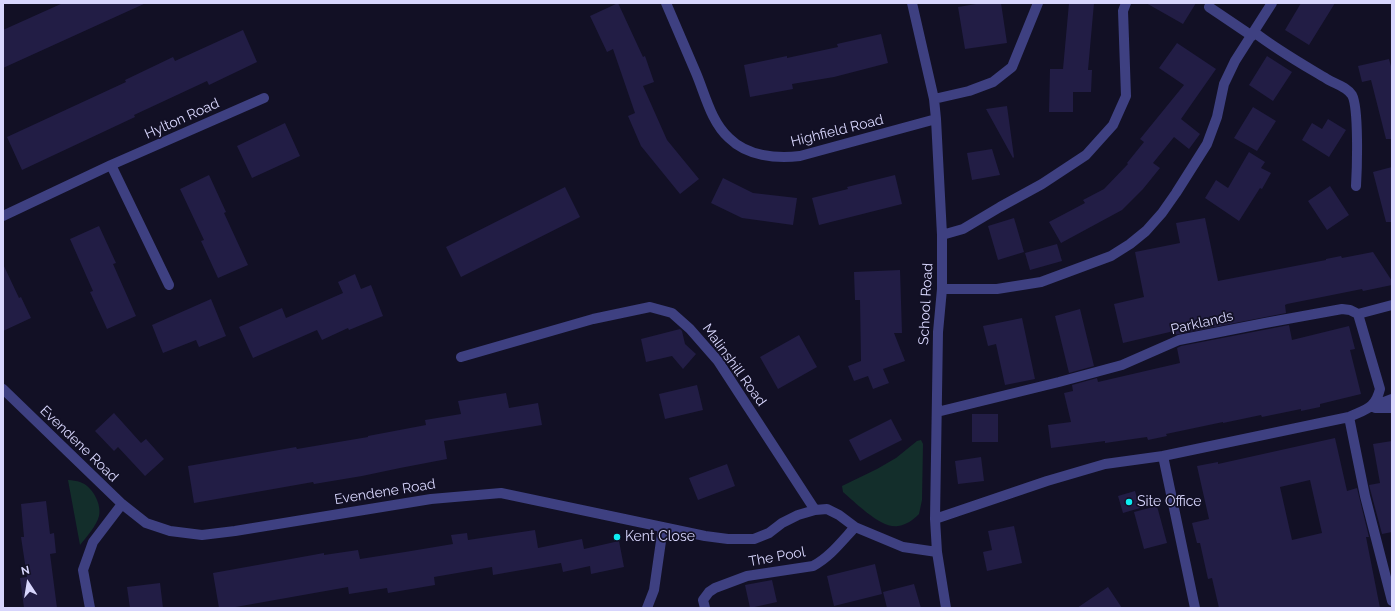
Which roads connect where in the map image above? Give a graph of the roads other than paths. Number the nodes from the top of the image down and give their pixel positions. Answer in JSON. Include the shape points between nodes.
{"nodes":[{"id":1,"x":666,"y":3,"type":"edge"},
{"id":2,"x":912,"y":3,"type":"edge"},
{"id":3,"x":1038,"y":3,"type":"edge"},
{"id":4,"x":1126,"y":3,"type":"edge"},
{"id":5,"x":1272,"y":3,"type":"edge"},
{"id":6,"x":1209,"y":7,"type":"dead end"},
{"id":7,"x":1253,"y":34,"type":"junction"},
{"id":8,"x":264,"y":98,"type":"dead end"},
{"id":9,"x":934,"y":98,"type":"junction"},
{"id":10,"x":936,"y":119,"type":"junction"},
{"id":11,"x":112,"y":165,"type":"junction"},
{"id":12,"x":1356,"y":186,"type":"dead end"},
{"id":13,"x":3,"y":216,"type":"edge"},
{"id":14,"x":942,"y":235,"type":"junction"},
{"id":15,"x":169,"y":285,"type":"dead end"},
{"id":16,"x":942,"y":289,"type":"junction"},
{"id":17,"x":1392,"y":305,"type":"edge"},
{"id":18,"x":1358,"y":314,"type":"junction"},
{"id":19,"x":462,"y":357,"type":"dead end"},
{"id":20,"x":4,"y":391,"type":"edge"},
{"id":21,"x":1392,"y":399,"type":"edge"},
{"id":22,"x":1370,"y":407,"type":"junction"},
{"id":23,"x":1392,"y":408,"type":"edge"},
{"id":24,"x":937,"y":412,"type":"junction"},
{"id":25,"x":1349,"y":417,"type":"junction"},
{"id":26,"x":1163,"y":456,"type":"junction"},
{"id":27,"x":122,"y":504,"type":"junction"},
{"id":28,"x":815,"y":510,"type":"junction"},
{"id":29,"x":935,"y":519,"type":"junction"},
{"id":30,"x":663,"y":527,"type":"junction"},
{"id":31,"x":855,"y":527,"type":"junction"},
{"id":32,"x":938,"y":552,"type":"junction"},
{"id":33,"x":1392,"y":601,"type":"edge"},
{"id":34,"x":90,"y":608,"type":"edge"},
{"id":35,"x":647,"y":608,"type":"edge"},
{"id":36,"x":705,"y":608,"type":"edge"},
{"id":37,"x":946,"y":608,"type":"edge"},
{"id":38,"x":1195,"y":608,"type":"edge"}],
"edges":[{"from":1,"to":10,"type":"street","name":"Highfield Road","via":[[714,116],[728,137],[747,149],[771,157],[800,156]]},
{"from":2,"to":9,"type":"street","name":"School Road"},
{"from":3,"to":9,"type":"street","via":[[1012,67],[993,82],[969,91]]},
{"from":4,"to":14,"type":"street","via":[[1123,11],[1126,96],[1113,125],[1086,155],[1042,184],[963,230]]},
{"from":5,"to":7,"type":"street"},
{"from":6,"to":7,"type":"street"},
{"from":7,"to":12,"type":"street","via":[[1346,88],[1351,95],[1354,102],[1357,155]]},
{"from":7,"to":16,"type":"street","via":[[1235,61],[1224,84],[1217,117],[1207,144],[1162,213],[1146,231],[1110,256],[1041,282],[996,289]]},
{"from":8,"to":11,"type":"street","name":"Hylton Road"},
{"from":9,"to":10,"type":"street","name":"School Road"},
{"from":10,"to":14,"type":"street","name":"School Road"},
{"from":11,"to":13,"type":"street","name":"Hylton Road"},
{"from":11,"to":15,"type":"street"},
{"from":14,"to":16,"type":"street","name":"School Road"},
{"from":16,"to":24,"type":"street","name":"School Road","via":[[938,332]]},
{"from":17,"to":18,"type":"street"},
{"from":18,"to":22,"type":"street","via":[[1380,389],[1377,399]]},
{"from":18,"to":24,"type":"street","name":"Parklands","via":[[1342,309],[1179,340],[1122,365]]},
{"from":19,"to":28,"type":"street","name":"Malinshill Road","via":[[593,320],[650,307],[672,313],[718,361]]},
{"from":20,"to":27,"type":"street","name":"Evendene Road"},
{"from":21,"to":22,"type":"street"},
{"from":22,"to":23,"type":"street"},
{"from":22,"to":25,"type":"street"},
{"from":24,"to":29,"type":"street","name":"School Road"},
{"from":25,"to":26,"type":"street"},
{"from":25,"to":33,"type":"street"},
{"from":26,"to":29,"type":"street","via":[[1105,464]]},
{"from":26,"to":38,"type":"street"},
{"from":27,"to":30,"type":"street","name":"Evendene Road","via":[[146,523],[170,531],[202,535],[431,499],[501,492]]},
{"from":27,"to":34,"type":"street","via":[[92,542],[83,570]]},
{"from":28,"to":30,"type":"street","name":"Evendene Road","via":[[798,515],[754,539],[720,538]]},
{"from":28,"to":31,"type":"street","via":[[827,509]]},
{"from":29,"to":32,"type":"street","name":"School Road"},
{"from":30,"to":35,"type":"street","via":[[654,590]]},
{"from":31,"to":32,"type":"street","via":[[903,547]]},
{"from":31,"to":36,"type":"street","name":"The Pool","via":[[820,563],[747,576],[729,582],[709,592],[703,600]]},
{"from":32,"to":37,"type":"street","name":"School Road"}]}
